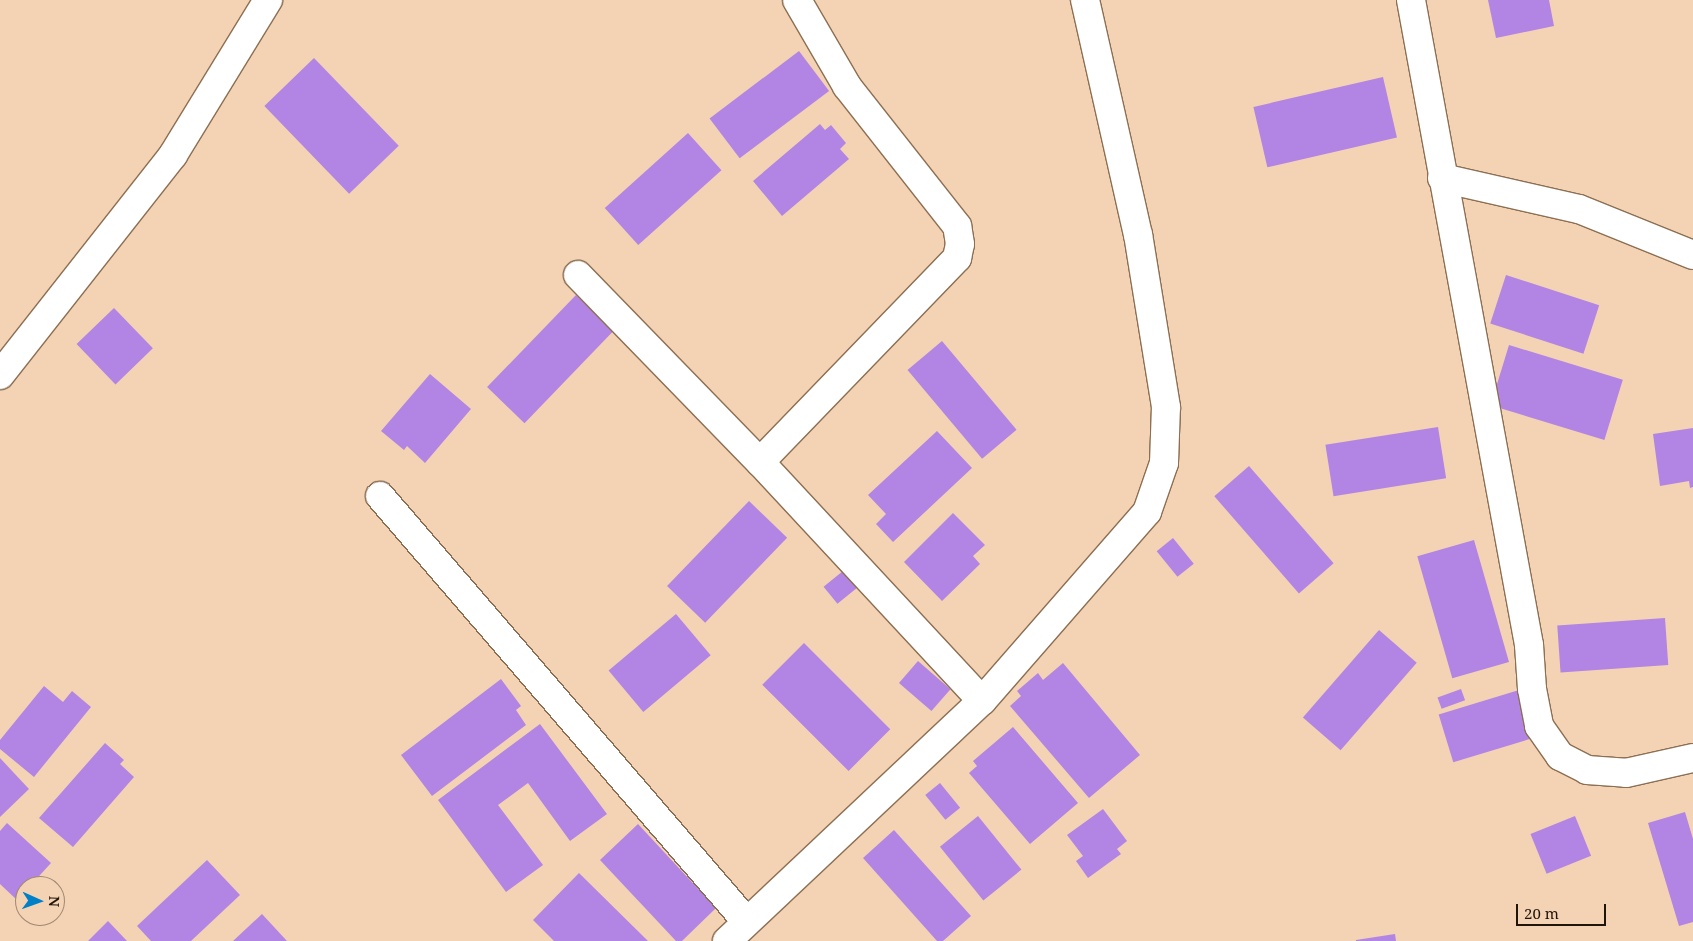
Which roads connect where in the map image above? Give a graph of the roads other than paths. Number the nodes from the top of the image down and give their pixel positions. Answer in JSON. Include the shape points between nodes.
{"nodes":[{"id":1,"x":268,"y":0,"type":"edge"},
{"id":2,"x":797,"y":0,"type":"edge"},
{"id":3,"x":1085,"y":0,"type":"edge"},
{"id":4,"x":1411,"y":0,"type":"edge"},
{"id":5,"x":1442,"y":178,"type":"junction"},
{"id":6,"x":1693,"y":255,"type":"edge"},
{"id":7,"x":578,"y":276,"type":"dead end"},
{"id":8,"x":0,"y":375,"type":"edge"},
{"id":9,"x":760,"y":462,"type":"junction"},
{"id":10,"x":380,"y":496,"type":"dead end"},
{"id":11,"x":982,"y":701,"type":"junction"},
{"id":12,"x":1693,"y":758,"type":"edge"},
{"id":13,"x":747,"y":922,"type":"junction"},
{"id":14,"x":727,"y":941,"type":"edge"}],
"edges":[{"from":1,"to":8,"type":"street","via":[[173,155]]},
{"from":2,"to":9,"type":"street","via":[[847,86],[957,226],[960,244],[957,258]]},
{"from":3,"to":11,"type":"street","via":[[1138,234],[1166,406],[1164,463],[1147,512]]},
{"from":4,"to":5,"type":"street"},
{"from":5,"to":6,"type":"street","via":[[1580,209]]},
{"from":5,"to":12,"type":"street","via":[[1529,645],[1532,689],[1540,726],[1560,756],[1587,770],[1626,773]]},
{"from":7,"to":9,"type":"street"},
{"from":9,"to":11,"type":"street"},
{"from":10,"to":13,"type":"street"},
{"from":11,"to":13,"type":"street"},
{"from":13,"to":14,"type":"street"}]}
